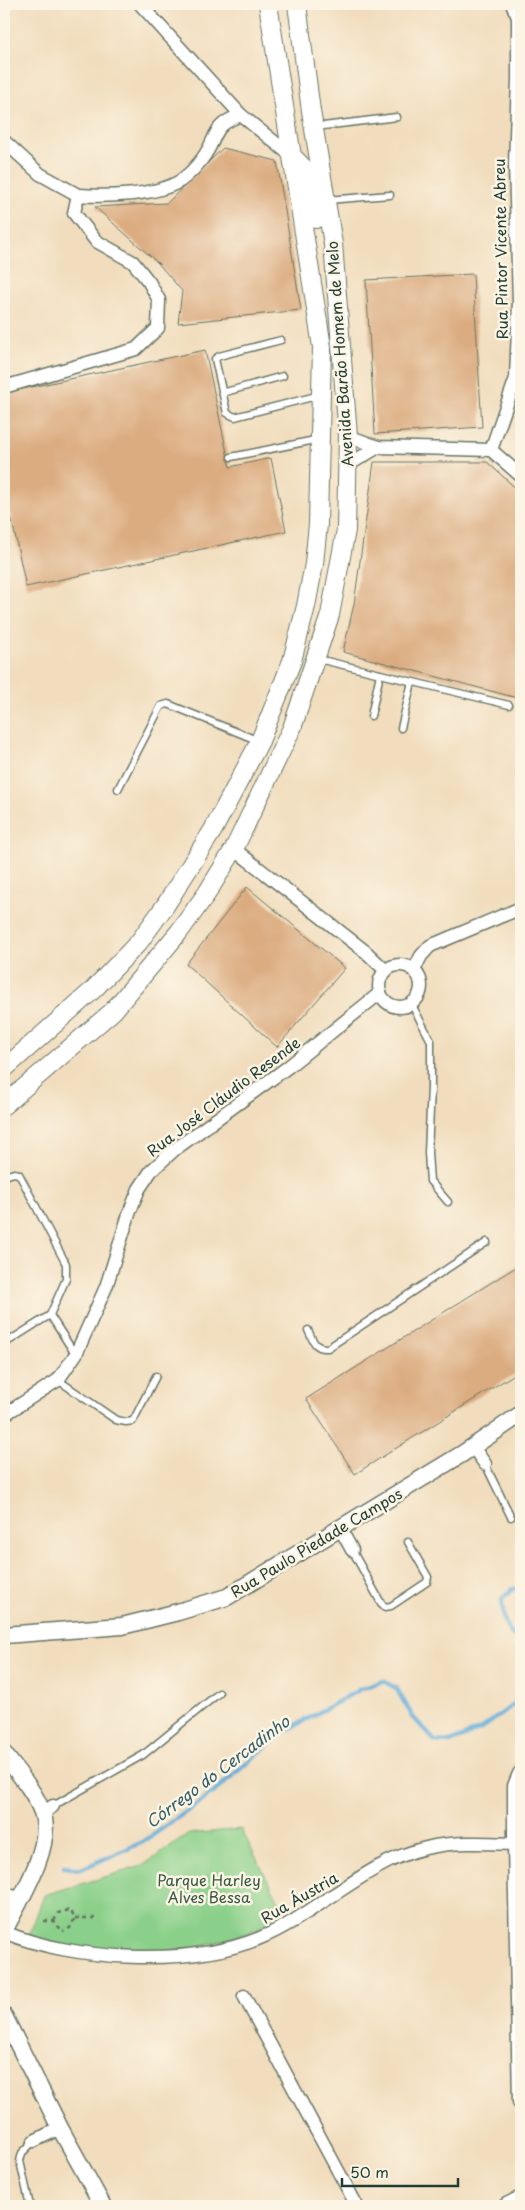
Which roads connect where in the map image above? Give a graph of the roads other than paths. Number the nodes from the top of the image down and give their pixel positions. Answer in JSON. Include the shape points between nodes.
{"nodes":[{"id":1,"x":140,"y":4,"type":"edge"},
{"id":2,"x":268,"y":4,"type":"edge"},
{"id":3,"x":297,"y":4,"type":"edge"},
{"id":4,"x":512,"y":4,"type":"edge"},
{"id":5,"x":242,"y":115,"type":"junction"},
{"id":6,"x":397,"y":118,"type":"dead end"},
{"id":7,"x":314,"y":128,"type":"junction"},
{"id":8,"x":4,"y":141,"type":"edge"},
{"id":9,"x":293,"y":157,"type":"junction"},
{"id":10,"x":78,"y":195,"type":"junction"},
{"id":11,"x":390,"y":195,"type":"dead end"},
{"id":12,"x":326,"y":200,"type":"junction"},
{"id":13,"x":340,"y":314,"type":"junction"},
{"id":14,"x":281,"y":340,"type":"dead end"},
{"id":15,"x":283,"y":376,"type":"dead end"},
{"id":16,"x":4,"y":387,"type":"edge"},
{"id":17,"x":222,"y":394,"type":"junction"},
{"id":18,"x":322,"y":395,"type":"junction"},
{"id":19,"x":321,"y":433,"type":"junction"},
{"id":20,"x":348,"y":436,"type":"junction"},
{"id":21,"x":378,"y":447,"type":"junction"},
{"id":22,"x":491,"y":450,"type":"junction"},
{"id":23,"x":232,"y":457,"type":"dead end"},
{"id":24,"x":348,"y":465,"type":"junction"},
{"id":25,"x":521,"y":476,"type":"edge"},
{"id":26,"x":319,"y":490,"type":"junction"},
{"id":27,"x":316,"y":658,"type":"junction"},
{"id":28,"x":380,"y":674,"type":"junction"},
{"id":29,"x":412,"y":682,"type":"junction"},
{"id":30,"x":509,"y":705,"type":"dead end"},
{"id":31,"x":371,"y":716,"type":"dead end"},
{"id":32,"x":401,"y":728,"type":"dead end"},
{"id":33,"x":260,"y":741,"type":"junction"},
{"id":34,"x":118,"y":789,"type":"dead end"},
{"id":35,"x":230,"y":797,"type":"junction"},
{"id":36,"x":234,"y":849,"type":"junction"},
{"id":37,"x":521,"y":908,"type":"edge"},
{"id":38,"x":386,"y":970,"type":"junction"},
{"id":39,"x":414,"y":970,"type":"junction"},
{"id":40,"x":380,"y":993,"type":"junction"},
{"id":41,"x":411,"y":1003,"type":"junction"},
{"id":42,"x":5,"y":1066,"type":"edge"},
{"id":43,"x":4,"y":1103,"type":"edge"},
{"id":44,"x":4,"y":1176,"type":"edge"},
{"id":45,"x":448,"y":1202,"type":"dead end"},
{"id":46,"x":487,"y":1242,"type":"dead end"},
{"id":47,"x":50,"y":1315,"type":"junction"},
{"id":48,"x":308,"y":1330,"type":"dead end"},
{"id":49,"x":4,"y":1344,"type":"edge"},
{"id":50,"x":76,"y":1354,"type":"junction"},
{"id":51,"x":156,"y":1376,"type":"dead end"},
{"id":52,"x":58,"y":1380,"type":"junction"},
{"id":53,"x":521,"y":1414,"type":"edge"},
{"id":54,"x":4,"y":1415,"type":"edge"},
{"id":55,"x":472,"y":1447,"type":"junction"},
{"id":56,"x":485,"y":1464,"type":"joint"},
{"id":57,"x":511,"y":1517,"type":"dead end"},
{"id":58,"x":340,"y":1528,"type":"junction"},
{"id":59,"x":408,"y":1542,"type":"dead end"},
{"id":60,"x":352,"y":1550,"type":"joint"},
{"id":61,"x":4,"y":1634,"type":"edge"},
{"id":62,"x":219,"y":1693,"type":"dead end"},
{"id":63,"x":4,"y":1754,"type":"edge"},
{"id":64,"x":521,"y":1774,"type":"edge"},
{"id":65,"x":48,"y":1810,"type":"junction"},
{"id":66,"x":516,"y":1844,"type":"junction"},
{"id":67,"x":4,"y":1894,"type":"edge"},
{"id":68,"x":21,"y":1898,"type":"junction"},
{"id":69,"x":4,"y":1931,"type":"edge"},
{"id":70,"x":244,"y":1996,"type":"dead end"},
{"id":71,"x":4,"y":2016,"type":"edge"},
{"id":72,"x":521,"y":2102,"type":"edge"},
{"id":73,"x":60,"y":2128,"type":"junction"},
{"id":74,"x":34,"y":2141,"type":"joint"},
{"id":75,"x":521,"y":2199,"type":"edge"},
{"id":76,"x":30,"y":2206,"type":"edge"},
{"id":77,"x":103,"y":2206,"type":"edge"},
{"id":78,"x":357,"y":2206,"type":"edge"},
{"id":79,"x":507,"y":2206,"type":"edge"}],
"edges":[{"from":1,"to":5,"type":"street"},
{"from":2,"to":9,"type":"main road","name":"Avenida Barão Homem de Melo"},
{"from":3,"to":7,"type":"main road","name":"Avenida Barão Homem de Melo"},
{"from":4,"to":22,"type":"street","name":"Rua Pintor Vicente Abreu","via":[[518,17],[515,164],[519,301],[516,378]]},
{"from":5,"to":9,"type":"street"},
{"from":5,"to":10,"type":"street","via":[[227,120],[202,158],[180,181],[150,191]]},
{"from":6,"to":7,"type":"lane"},
{"from":7,"to":12,"type":"main road","name":"Avenida Barão Homem de Melo"},
{"from":8,"to":10,"type":"street","via":[[40,174]]},
{"from":9,"to":13,"type":"main road","via":[[306,170],[310,182],[324,261]]},
{"from":9,"to":18,"type":"main road","name":"Avenida Barão Homem de Melo","via":[[322,347]]},
{"from":10,"to":16,"type":"street","via":[[74,213],[96,241],[133,262],[149,282],[159,300],[158,328],[136,349]]},
{"from":11,"to":12,"type":"lane"},
{"from":12,"to":13,"type":"main road","name":"Avenida Barão Homem de Melo"},
{"from":13,"to":20,"type":"main road","name":"Avenida Barão Homem de Melo"},
{"from":14,"to":17,"type":"lane","via":[[218,356],[215,359]]},
{"from":15,"to":17,"type":"lane"},
{"from":17,"to":18,"type":"lane","via":[[227,413],[235,417]]},
{"from":18,"to":19,"type":"main road","name":"Avenida Barão Homem de Melo"},
{"from":19,"to":20,"type":"main road"},
{"from":19,"to":23,"type":"lane"},
{"from":19,"to":26,"type":"main road","name":"Avenida Barão Homem de Melo"},
{"from":20,"to":21,"type":"street"},
{"from":20,"to":24,"type":"main road","name":"Avenida Barão Homem de Melo"},
{"from":21,"to":22,"type":"street"},
{"from":21,"to":24,"type":"street"},
{"from":22,"to":25,"type":"street"},
{"from":24,"to":26,"type":"main road"},
{"from":24,"to":27,"type":"main road","name":"Avenida Barão Homem de Melo","via":[[346,530],[330,615]]},
{"from":26,"to":33,"type":"main road","name":"Avenida Barão Homem de Melo","via":[[314,564],[306,606],[292,661]]},
{"from":27,"to":28,"type":"lane"},
{"from":27,"to":36,"type":"main road","name":"Avenida Barão Homem de Melo","via":[[292,728]]},
{"from":28,"to":29,"type":"lane"},
{"from":28,"to":31,"type":"lane"},
{"from":29,"to":30,"type":"lane"},
{"from":29,"to":32,"type":"lane"},
{"from":33,"to":34,"type":"lane","via":[[168,704],[161,706]]},
{"from":33,"to":35,"type":"main road","name":"Avenida Barão Homem de Melo"},
{"from":35,"to":36,"type":"main road"},
{"from":35,"to":42,"type":"main road","name":"Avenida Barão Homem de Melo","via":[[188,871],[139,942],[93,990]]},
{"from":36,"to":38,"type":"street"},
{"from":36,"to":43,"type":"main road","name":"Avenida Barão Homem de Melo","via":[[179,932],[113,1011]]},
{"from":37,"to":39,"type":"street","via":[[430,946]]},
{"from":38,"to":39,"type":"street","via":[[400,965]]},
{"from":38,"to":40,"type":"street","via":[[381,977]]},
{"from":39,"to":41,"type":"street","via":[[421,986],[420,993]]},
{"from":40,"to":41,"type":"street","via":[[391,1004],[405,1006]]},
{"from":40,"to":50,"type":"street","name":"Rua José Cláudio Resende","via":[[288,1068],[174,1150],[151,1171],[139,1189],[106,1287]]},
{"from":41,"to":45,"type":"lane","via":[[431,1041],[430,1181]]},
{"from":42,"to":43,"type":"main road","via":[[8,1090]]},
{"from":44,"to":47,"type":"lane","via":[[19,1174],[66,1264],[66,1279]]},
{"from":46,"to":48,"type":"lane","via":[[328,1348],[316,1346]]},
{"from":47,"to":49,"type":"lane"},
{"from":47,"to":50,"type":"lane"},
{"from":50,"to":52,"type":"street","name":"Rua José Cláudio Resende"},
{"from":51,"to":52,"type":"lane","via":[[138,1414],[133,1421],[126,1422],[116,1420]]},
{"from":52,"to":54,"type":"street","name":"Rua José Cláudio Resende"},
{"from":53,"to":55,"type":"street","name":"Rua Paulo Piedade Campos"},
{"from":55,"to":56,"type":"street"},
{"from":55,"to":58,"type":"street","name":"Rua Paulo Piedade Campos"},
{"from":56,"to":57,"type":"lane"},
{"from":58,"to":60,"type":"street"},
{"from":58,"to":61,"type":"street","name":"Rua Paulo Piedade Campos","via":[[227,1597],[122,1626]]},
{"from":59,"to":60,"type":"lane","via":[[428,1577],[427,1582],[391,1606],[381,1603]]},
{"from":62,"to":65,"type":"lane","via":[[143,1755]]},
{"from":63,"to":65,"type":"street"},
{"from":64,"to":66,"type":"street","via":[[516,1786]]},
{"from":65,"to":68,"type":"street","via":[[42,1849]]},
{"from":66,"to":69,"type":"street","name":"Rua Áustria","via":[[456,1842],[424,1848],[384,1864],[260,1938],[218,1951],[169,1957],[121,1956],[22,1940]]},
{"from":66,"to":72,"type":"street"},
{"from":67,"to":68,"type":"street"},
{"from":68,"to":69,"type":"street"},
{"from":70,"to":78,"type":"street"},
{"from":71,"to":73,"type":"street"},
{"from":73,"to":74,"type":"street"},
{"from":73,"to":77,"type":"street"},
{"from":74,"to":76,"type":"lane","via":[[22,2153],[20,2161]]},
{"from":75,"to":79,"type":"street"}]}
